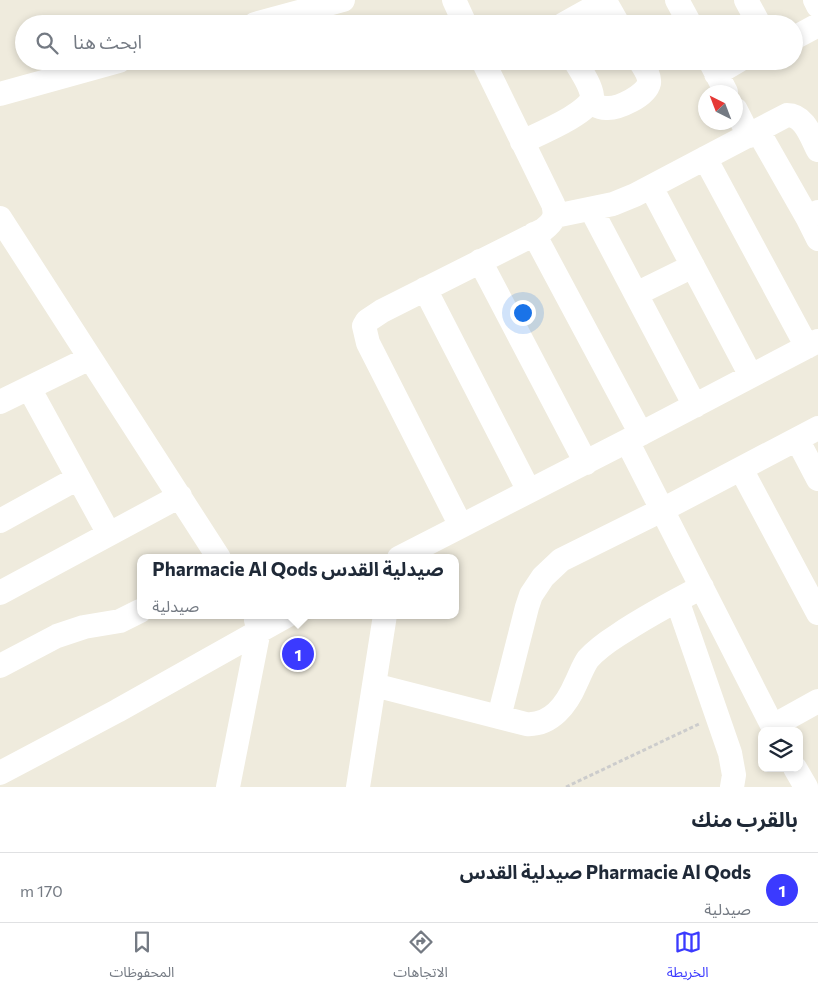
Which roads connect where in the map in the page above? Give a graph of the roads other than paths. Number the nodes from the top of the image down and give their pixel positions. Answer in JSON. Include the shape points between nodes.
{"nodes":[{"id":1,"x":342,"y":0,"type":"edge"},
{"id":2,"x":454,"y":0,"type":"edge"},
{"id":3,"x":677,"y":0,"type":"edge"},
{"id":4,"x":746,"y":0,"type":"edge"},
{"id":5,"x":815,"y":0,"type":"edge"},
{"id":6,"x":605,"y":1,"type":"edge"},
{"id":7,"x":818,"y":6,"type":"edge"},
{"id":8,"x":288,"y":15,"type":"edge"},
{"id":9,"x":461,"y":15,"type":"edge"},
{"id":10,"x":580,"y":15,"type":"edge"},
{"id":11,"x":613,"y":15,"type":"edge"},
{"id":12,"x":685,"y":15,"type":"edge"},
{"id":13,"x":754,"y":15,"type":"edge"},
{"id":14,"x":818,"y":24,"type":"edge"},
{"id":15,"x":803,"y":33,"type":"edge"},
{"id":16,"x":87,"y":70,"type":"edge"},
{"id":17,"x":491,"y":70,"type":"edge"},
{"id":18,"x":580,"y":70,"type":"edge"},
{"id":19,"x":645,"y":70,"type":"edge"},
{"id":20,"x":0,"y":94,"type":"edge"},
{"id":21,"x":591,"y":103,"type":"junction"},
{"id":22,"x":743,"y":119,"type":"edge"},
{"id":23,"x":754,"y":133,"type":"junction"},
{"id":24,"x":522,"y":142,"type":"junction"},
{"id":25,"x":818,"y":150,"type":"edge"},
{"id":26,"x":705,"y":158,"type":"junction"},
{"id":27,"x":651,"y":187,"type":"junction"},
{"id":28,"x":592,"y":209,"type":"junction"},
{"id":29,"x":812,"y":215,"type":"edge"},
{"id":30,"x":555,"y":216,"type":"junction"},
{"id":31,"x":0,"y":218,"type":"edge"},
{"id":32,"x":534,"y":234,"type":"junction"},
{"id":33,"x":818,"y":239,"type":"edge"},
{"id":34,"x":480,"y":262,"type":"junction"},
{"id":35,"x":693,"y":266,"type":"junction"},
{"id":36,"x":425,"y":289,"type":"junction"},
{"id":37,"x":636,"y":294,"type":"junction"},
{"id":38,"x":812,"y":344,"type":"edge"},
{"id":39,"x":90,"y":358,"type":"junction"},
{"id":40,"x":751,"y":376,"type":"junction"},
{"id":41,"x":28,"y":388,"type":"junction"},
{"id":42,"x":0,"y":402,"type":"edge"},
{"id":43,"x":694,"y":406,"type":"junction"},
{"id":44,"x":818,"y":428,"type":"edge"},
{"id":45,"x":634,"y":438,"type":"junction"},
{"id":46,"x":797,"y":439,"type":"junction"},
{"id":47,"x":586,"y":463,"type":"junction"},
{"id":48,"x":740,"y":468,"type":"junction"},
{"id":49,"x":78,"y":478,"type":"junction"},
{"id":50,"x":818,"y":479,"type":"edge"},
{"id":51,"x":529,"y":491,"type":"junction"},
{"id":52,"x":180,"y":496,"type":"junction"},
{"id":53,"x":662,"y":510,"type":"junction"},
{"id":54,"x":0,"y":521,"type":"edge"},
{"id":55,"x":461,"y":526,"type":"junction"},
{"id":56,"x":109,"y":534,"type":"junction"},
{"id":57,"x":216,"y":554,"type":"edge"},
{"id":58,"x":407,"y":554,"type":"edge"},
{"id":59,"x":702,"y":587,"type":"junction"},
{"id":60,"x":0,"y":593,"type":"edge"},
{"id":61,"x":677,"y":600,"type":"junction"},
{"id":62,"x":137,"y":612,"type":"edge"},
{"id":63,"x":818,"y":613,"type":"edge"},
{"id":64,"x":272,"y":619,"type":"edge"},
{"id":65,"x":384,"y":619,"type":"edge"},
{"id":66,"x":257,"y":623,"type":"edge"},
{"id":67,"x":0,"y":666,"type":"edge"},
{"id":68,"x":374,"y":685,"type":"junction"},
{"id":69,"x":818,"y":701,"type":"edge"},
{"id":70,"x":499,"y":717,"type":"junction"},
{"id":71,"x":773,"y":727,"type":"edge"},
{"id":72,"x":776,"y":727,"type":"edge"},
{"id":73,"x":2,"y":769,"type":"edge"},
{"id":74,"x":797,"y":772,"type":"edge"},
{"id":75,"x":228,"y":787,"type":"edge"},
{"id":76,"x":358,"y":787,"type":"edge"},
{"id":77,"x":732,"y":787,"type":"edge"},
{"id":78,"x":806,"y":787,"type":"edge"}],
"edges":[{"from":1,"to":8,"type":"street"},
{"from":2,"to":9,"type":"street"},
{"from":3,"to":12,"type":"street"},
{"from":4,"to":13,"type":"street"},
{"from":5,"to":7,"type":"street"},
{"from":6,"to":10,"type":"street"},
{"from":6,"to":11,"type":"street"},
{"from":14,"to":15,"type":"street"},
{"from":16,"to":20,"type":"street"},
{"from":17,"to":24,"type":"street"},
{"from":18,"to":21,"type":"street","via":[[592,94]]},
{"from":19,"to":21,"type":"street","via":[[648,84],[637,98],[610,108]]},
{"from":21,"to":24,"type":"street","via":[[581,112]]},
{"from":22,"to":23,"type":"street"},
{"from":23,"to":25,"type":"street","via":[[792,115],[803,122]]},
{"from":23,"to":26,"type":"street"},
{"from":23,"to":29,"type":"street"},
{"from":24,"to":30,"type":"street","via":[[553,204]]},
{"from":26,"to":27,"type":"street"},
{"from":26,"to":38,"type":"street"},
{"from":27,"to":28,"type":"street","via":[[613,204]]},
{"from":27,"to":35,"type":"street"},
{"from":28,"to":30,"type":"street"},
{"from":28,"to":37,"type":"street"},
{"from":29,"to":33,"type":"street"},
{"from":30,"to":32,"type":"street","via":[[551,223]]},
{"from":31,"to":39,"type":"street"},
{"from":32,"to":34,"type":"street"},
{"from":32,"to":45,"type":"street"},
{"from":34,"to":36,"type":"street"},
{"from":34,"to":47,"type":"street"},
{"from":35,"to":37,"type":"street"},
{"from":35,"to":40,"type":"street"},
{"from":36,"to":51,"type":"street"},
{"from":36,"to":55,"type":"street","via":[[374,316],[365,323],[364,329],[368,343]]},
{"from":37,"to":43,"type":"street"},
{"from":38,"to":40,"type":"street"},
{"from":39,"to":41,"type":"street"},
{"from":39,"to":52,"type":"street"},
{"from":40,"to":43,"type":"street"},
{"from":41,"to":42,"type":"street"},
{"from":41,"to":49,"type":"street"},
{"from":43,"to":45,"type":"street"},
{"from":44,"to":46,"type":"street"},
{"from":45,"to":47,"type":"street"},
{"from":45,"to":53,"type":"street"},
{"from":46,"to":48,"type":"street"},
{"from":46,"to":50,"type":"street"},
{"from":47,"to":51,"type":"street"},
{"from":48,"to":53,"type":"street"},
{"from":48,"to":63,"type":"street"},
{"from":49,"to":54,"type":"street"},
{"from":49,"to":56,"type":"street"},
{"from":51,"to":55,"type":"street"},
{"from":52,"to":56,"type":"street"},
{"from":52,"to":57,"type":"street"},
{"from":53,"to":59,"type":"street"},
{"from":53,"to":70,"type":"street","via":[[561,560],[543,577],[526,607]]},
{"from":55,"to":58,"type":"street"},
{"from":56,"to":60,"type":"street"},
{"from":59,"to":61,"type":"street"},
{"from":59,"to":71,"type":"street"},
{"from":61,"to":70,"type":"street","via":[[598,649],[586,662],[569,698],[549,718],[533,725]]},
{"from":61,"to":77,"type":"street","via":[[717,716],[734,775]]},
{"from":62,"to":67,"type":"street","via":[[120,621],[63,633]]},
{"from":64,"to":66,"type":"street"},
{"from":65,"to":68,"type":"street"},
{"from":66,"to":73,"type":"street","via":[[117,711]]},
{"from":66,"to":75,"type":"street"},
{"from":68,"to":70,"type":"street"},
{"from":68,"to":76,"type":"street"},
{"from":69,"to":72,"type":"street"},
{"from":74,"to":78,"type":"street"}]}
